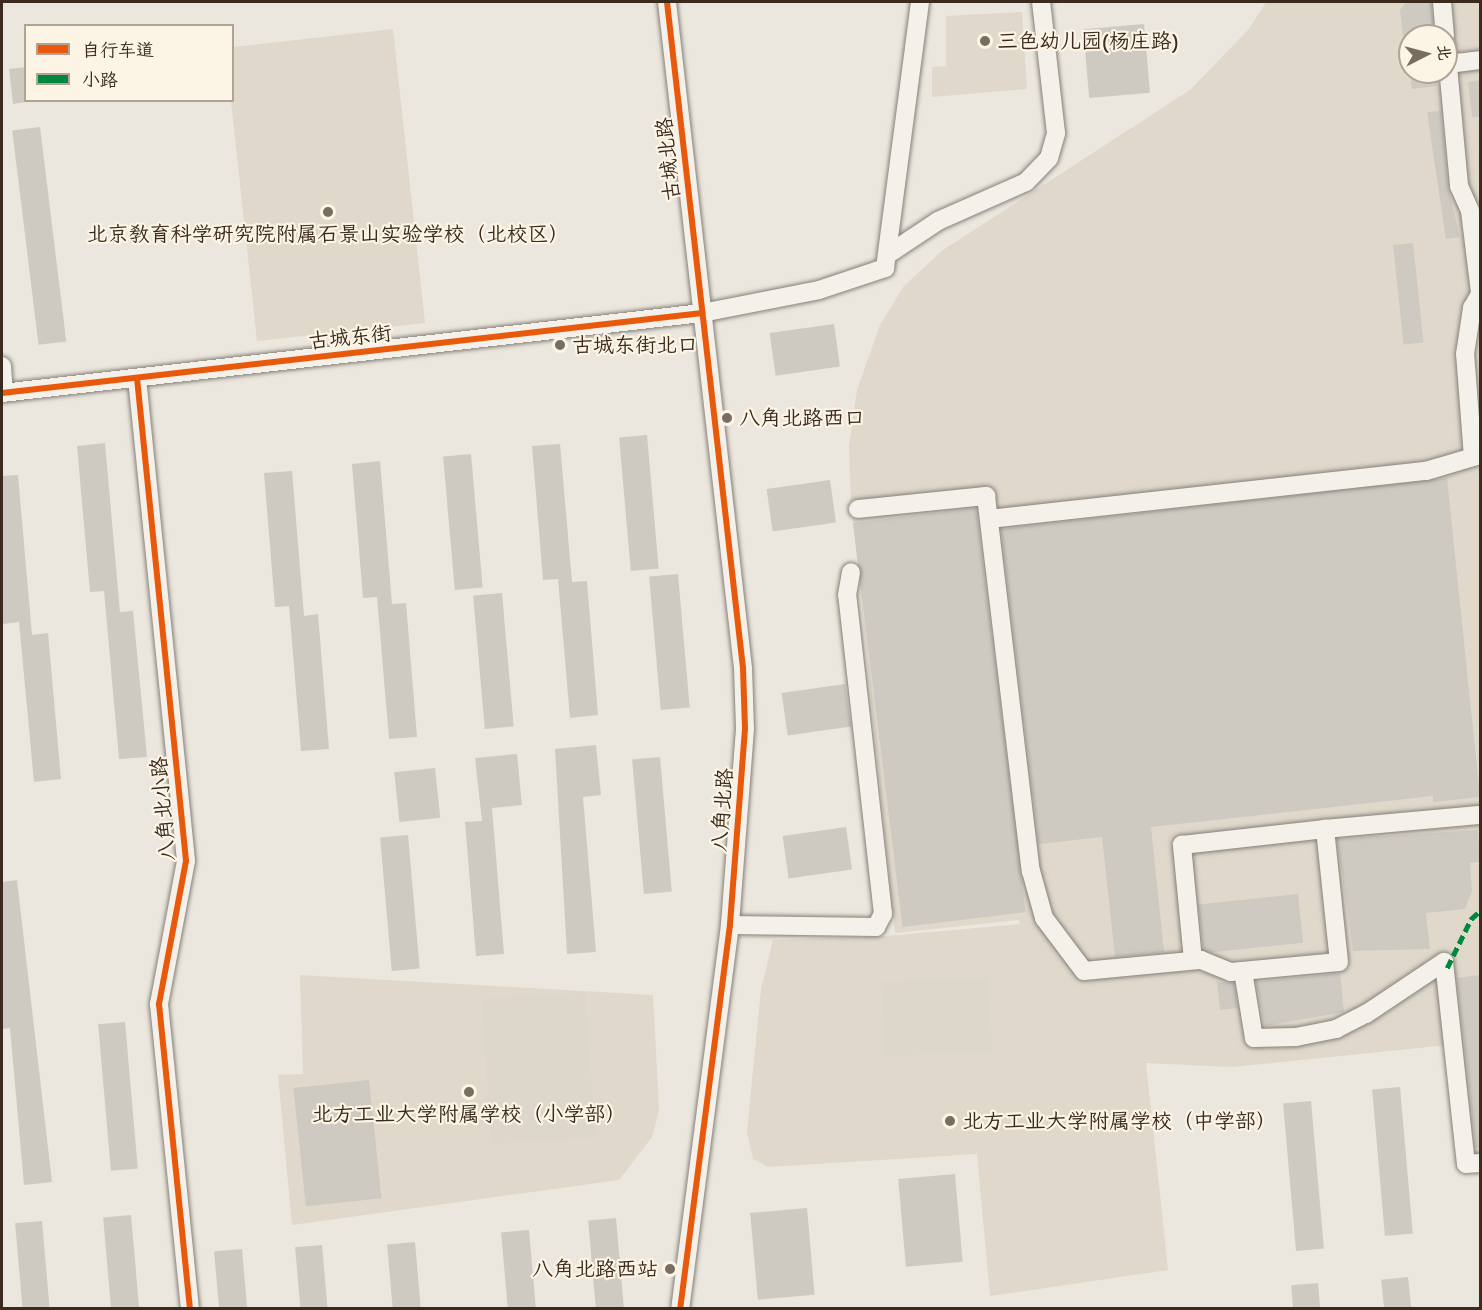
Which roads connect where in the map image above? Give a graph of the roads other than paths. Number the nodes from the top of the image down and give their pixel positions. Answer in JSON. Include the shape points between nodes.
{"nodes":[{"id":1,"x":667,"y":2,"type":"edge"},
{"id":2,"x":920,"y":2,"type":"edge"},
{"id":3,"x":1041,"y":2,"type":"edge"},
{"id":4,"x":1442,"y":2,"type":"edge"},
{"id":5,"x":1444,"y":24,"type":"edge"},
{"id":6,"x":1480,"y":60,"type":"edge"},
{"id":7,"x":1458,"y":63,"type":"edge"},
{"id":8,"x":1450,"y":84,"type":"edge"},
{"id":9,"x":887,"y":255,"type":"junction"},
{"id":10,"x":1480,"y":293,"type":"edge"},
{"id":11,"x":702,"y":314,"type":"junction"},
{"id":12,"x":2,"y":366,"type":"edge"},
{"id":13,"x":137,"y":378,"type":"junction"},
{"id":14,"x":3,"y":393,"type":"edge"},
{"id":15,"x":1477,"y":456,"type":"edge"},
{"id":16,"x":858,"y":509,"type":"dead end"},
{"id":17,"x":989,"y":519,"type":"junction"},
{"id":18,"x":851,"y":572,"type":"dead end"},
{"id":19,"x":1480,"y":815,"type":"edge"},
{"id":20,"x":1325,"y":830,"type":"junction"},
{"id":21,"x":730,"y":925,"type":"junction"},
{"id":22,"x":1193,"y":960,"type":"junction"},
{"id":23,"x":1243,"y":971,"type":"junction"},
{"id":24,"x":1480,"y":1163,"type":"edge"},
{"id":25,"x":190,"y":1308,"type":"edge"},
{"id":26,"x":681,"y":1308,"type":"edge"}],
"edges":[{"from":1,"to":11,"type":"street","name":"古城北路"},
{"from":2,"to":9,"type":"street"},
{"from":3,"to":9,"type":"street","via":[[1056,133],[1049,158],[1026,182],[938,221]]},
{"from":4,"to":5,"type":"street"},
{"from":6,"to":7,"type":"street"},
{"from":8,"to":10,"type":"street","via":[[1460,186],[1470,211]]},
{"from":9,"to":11,"type":"street","name":"古城东街","via":[[885,268],[819,290]]},
{"from":10,"to":15,"type":"street","via":[[1472,308],[1465,354]]},
{"from":11,"to":13,"type":"street","name":"古城东街"},
{"from":11,"to":21,"type":"street","name":"八角北路","via":[[743,668],[745,729]]},
{"from":12,"to":14,"type":"street"},
{"from":13,"to":14,"type":"street","name":"古城东街"},
{"from":13,"to":25,"type":"street","name":"八角北小路","via":[[186,861],[159,1004]]},
{"from":15,"to":17,"type":"street","via":[[1426,471]]},
{"from":16,"to":17,"type":"street","via":[[986,496]]},
{"from":17,"to":22,"type":"street","via":[[1030,871],[1044,918],[1084,971]]},
{"from":18,"to":21,"type":"street","via":[[847,596],[883,914],[876,927]]},
{"from":19,"to":20,"type":"street"},
{"from":20,"to":22,"type":"street","via":[[1182,845]]},
{"from":20,"to":23,"type":"street","via":[[1339,962]]},
{"from":21,"to":26,"type":"street","name":"八角北路"},
{"from":22,"to":23,"type":"street"},
{"from":23,"to":24,"type":"street","via":[[1254,1038],[1296,1037],[1336,1029],[1366,1014],[1444,962],[1466,1164]]}]}
